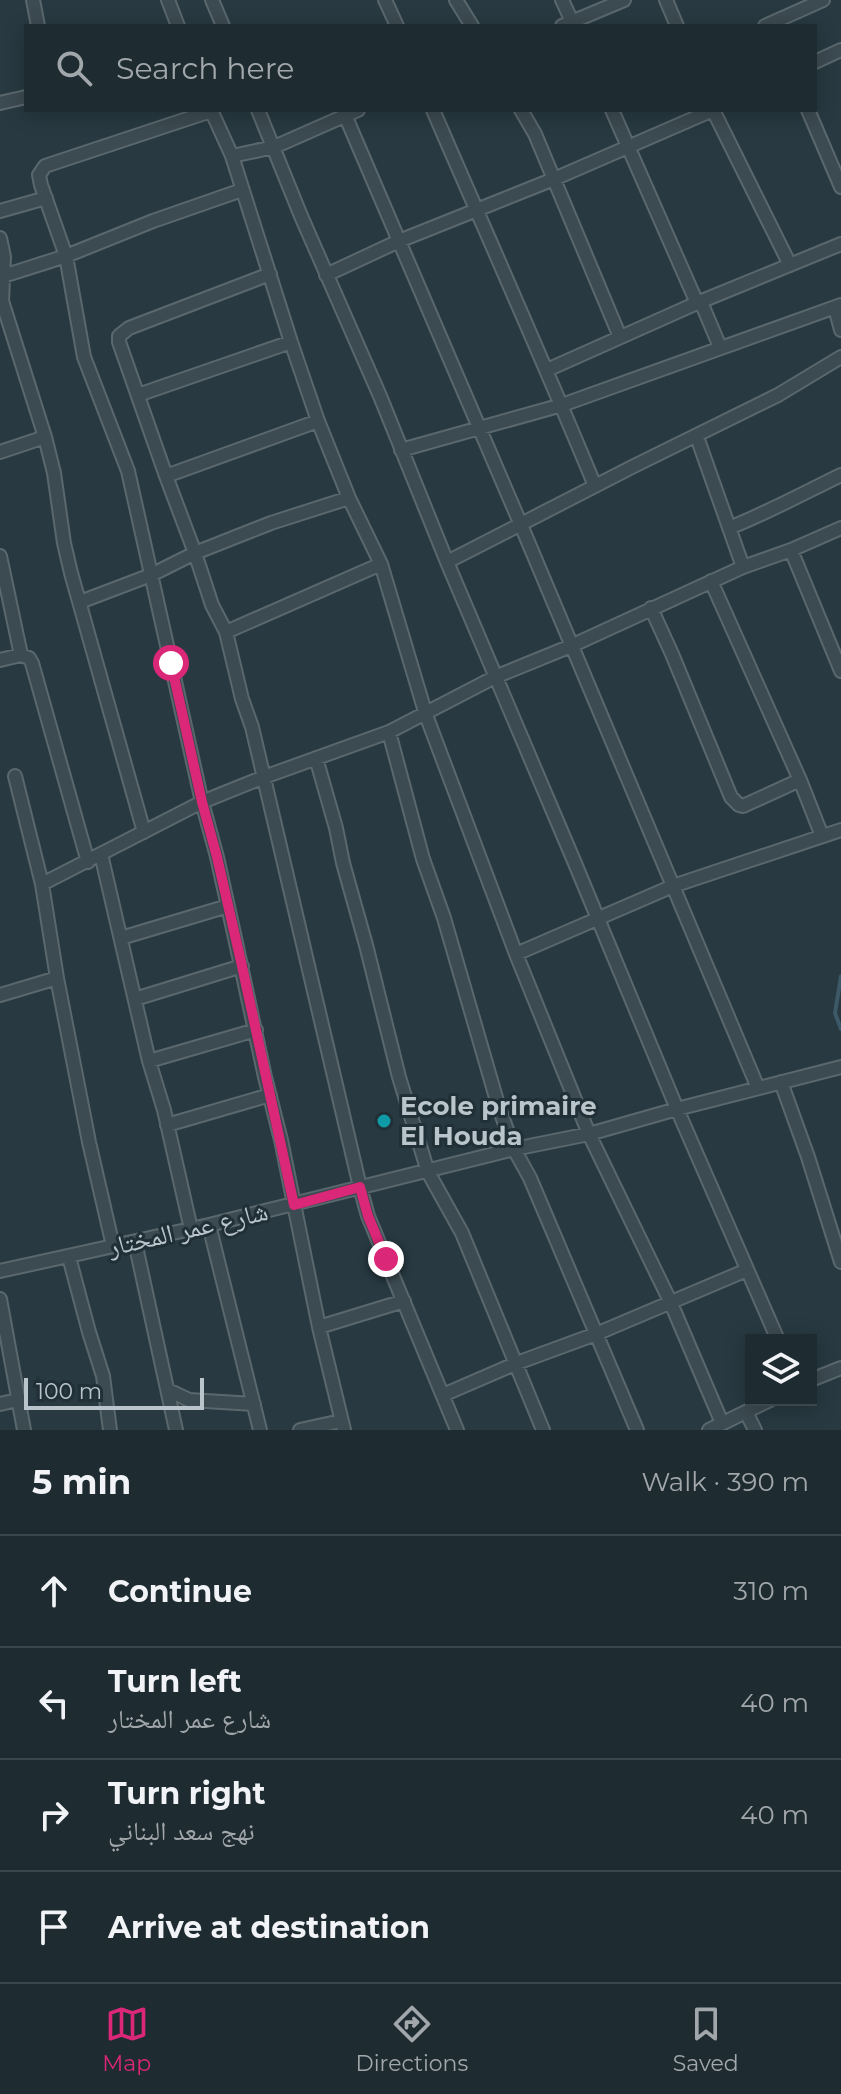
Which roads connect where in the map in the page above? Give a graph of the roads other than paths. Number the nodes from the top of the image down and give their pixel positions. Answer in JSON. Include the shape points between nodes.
{"nodes":[{"id":1,"x":33,"y":0,"type":"edge"},
{"id":2,"x":168,"y":0,"type":"edge"},
{"id":3,"x":212,"y":0,"type":"edge"},
{"id":4,"x":385,"y":0,"type":"edge"},
{"id":5,"x":456,"y":0,"type":"edge"},
{"id":6,"x":562,"y":0,"type":"edge"},
{"id":7,"x":624,"y":0,"type":"edge"},
{"id":8,"x":666,"y":0,"type":"edge"},
{"id":9,"x":823,"y":0,"type":"edge"},
{"id":10,"x":38,"y":24,"type":"edge"},
{"id":11,"x":177,"y":24,"type":"edge"},
{"id":12,"x":222,"y":24,"type":"edge"},
{"id":13,"x":396,"y":24,"type":"edge"},
{"id":14,"x":471,"y":24,"type":"edge"},
{"id":15,"x":569,"y":24,"type":"edge"},
{"id":16,"x":571,"y":24,"type":"edge"},
{"id":17,"x":676,"y":24,"type":"edge"},
{"id":18,"x":769,"y":24,"type":"edge"},
{"id":19,"x":841,"y":50,"type":"edge"},
{"id":20,"x":817,"y":61,"type":"edge"},
{"id":21,"x":24,"y":97,"type":"edge"},
{"id":22,"x":0,"y":103,"type":"edge"},
{"id":23,"x":205,"y":112,"type":"edge"},
{"id":24,"x":212,"y":112,"type":"edge"},
{"id":25,"x":259,"y":112,"type":"edge"},
{"id":26,"x":353,"y":112,"type":"edge"},
{"id":27,"x":434,"y":112,"type":"edge"},
{"id":28,"x":522,"y":112,"type":"edge"},
{"id":29,"x":613,"y":112,"type":"edge"},
{"id":30,"x":708,"y":112,"type":"edge"},
{"id":31,"x":714,"y":112,"type":"edge"},
{"id":32,"x":809,"y":112,"type":"edge"},
{"id":33,"x":345,"y":115,"type":"junction"},
{"id":34,"x":629,"y":146,"type":"junction"},
{"id":35,"x":274,"y":147,"type":"junction"},
{"id":36,"x":232,"y":156,"type":"junction"},
{"id":37,"x":554,"y":179,"type":"junction"},
{"id":38,"x":841,"y":187,"type":"edge"},
{"id":39,"x":242,"y":190,"type":"junction"},
{"id":40,"x":46,"y":198,"type":"junction"},
{"id":41,"x":477,"y":210,"type":"junction"},
{"id":42,"x":0,"y":211,"type":"edge"},
{"id":43,"x":0,"y":238,"type":"edge"},
{"id":44,"x":399,"y":241,"type":"junction"},
{"id":45,"x":841,"y":244,"type":"edge"},
{"id":46,"x":66,"y":256,"type":"junction"},
{"id":47,"x":790,"y":265,"type":"junction"},
{"id":48,"x":270,"y":274,"type":"junction"},
{"id":49,"x":326,"y":275,"type":"junction"},
{"id":50,"x":3,"y":276,"type":"junction"},
{"id":51,"x":699,"y":302,"type":"junction"},
{"id":52,"x":838,"y":306,"type":"edge"},
{"id":53,"x":841,"y":330,"type":"edge"},
{"id":54,"x":620,"y":337,"type":"junction"},
{"id":55,"x":291,"y":342,"type":"junction"},
{"id":56,"x":720,"y":347,"type":"junction"},
{"id":57,"x":841,"y":357,"type":"edge"},
{"id":58,"x":547,"y":370,"type":"junction"},
{"id":59,"x":138,"y":395,"type":"junction"},
{"id":60,"x":562,"y":405,"type":"junction"},
{"id":61,"x":318,"y":421,"type":"junction"},
{"id":62,"x":480,"y":429,"type":"junction"},
{"id":63,"x":45,"y":437,"type":"junction"},
{"id":64,"x":697,"y":437,"type":"junction"},
{"id":65,"x":401,"y":450,"type":"junction"},
{"id":66,"x":0,"y":452,"type":"edge"},
{"id":67,"x":841,"y":475,"type":"edge"},
{"id":68,"x":166,"y":476,"type":"junction"},
{"id":69,"x":595,"y":486,"type":"junction"},
{"id":70,"x":349,"y":498,"type":"junction"},
{"id":71,"x":521,"y":525,"type":"junction"},
{"id":72,"x":729,"y":528,"type":"junction"},
{"id":73,"x":841,"y":528,"type":"edge"},
{"id":74,"x":791,"y":550,"type":"junction"},
{"id":75,"x":195,"y":553,"type":"junction"},
{"id":76,"x":0,"y":556,"type":"edge"},
{"id":77,"x":447,"y":562,"type":"junction"},
{"id":78,"x":381,"y":564,"type":"junction"},
{"id":79,"x":743,"y":567,"type":"junction"},
{"id":80,"x":151,"y":575,"type":"junction"},
{"id":81,"x":711,"y":581,"type":"junction"},
{"id":82,"x":80,"y":602,"type":"junction"},
{"id":83,"x":651,"y":608,"type":"junction"},
{"id":84,"x":226,"y":632,"type":"junction"},
{"id":85,"x":571,"y":646,"type":"junction"},
{"id":86,"x":21,"y":655,"type":"junction"},
{"id":87,"x":0,"y":660,"type":"edge"},
{"id":88,"x":840,"y":664,"type":"edge"},
{"id":89,"x":495,"y":677,"type":"junction"},
{"id":90,"x":426,"y":715,"type":"junction"},
{"id":91,"x":389,"y":732,"type":"junction"},
{"id":92,"x":316,"y":758,"type":"junction"},
{"id":93,"x":15,"y":776,"type":"dead end"},
{"id":94,"x":264,"y":777,"type":"junction"},
{"id":95,"x":800,"y":780,"type":"junction"},
{"id":96,"x":202,"y":802,"type":"junction"},
{"id":97,"x":841,"y":830,"type":"edge"},
{"id":98,"x":144,"y":832,"type":"junction"},
{"id":99,"x":822,"y":836,"type":"junction"},
{"id":100,"x":101,"y":854,"type":"junction"},
{"id":101,"x":88,"y":862,"type":"junction"},
{"id":102,"x":42,"y":884,"type":"junction"},
{"id":103,"x":673,"y":886,"type":"junction"},
{"id":104,"x":228,"y":906,"type":"junction"},
{"id":105,"x":598,"y":918,"type":"junction"},
{"id":106,"x":121,"y":938,"type":"junction"},
{"id":107,"x":516,"y":954,"type":"junction"},
{"id":108,"x":242,"y":966,"type":"junction"},
{"id":109,"x":57,"y":978,"type":"junction"},
{"id":110,"x":0,"y":995,"type":"edge"},
{"id":111,"x":135,"y":999,"type":"junction"},
{"id":112,"x":256,"y":1030,"type":"junction"},
{"id":113,"x":149,"y":1061,"type":"junction"},
{"id":114,"x":841,"y":1067,"type":"edge"},
{"id":115,"x":781,"y":1082,"type":"junction"},
{"id":116,"x":758,"y":1088,"type":"junction"},
{"id":117,"x":270,"y":1095,"type":"junction"},
{"id":118,"x":677,"y":1109,"type":"junction"},
{"id":119,"x":167,"y":1125,"type":"junction"},
{"id":120,"x":589,"y":1134,"type":"junction"},
{"id":121,"x":514,"y":1149,"type":"junction"},
{"id":122,"x":428,"y":1172,"type":"junction"},
{"id":123,"x":360,"y":1187,"type":"junction"},
{"id":124,"x":294,"y":1205,"type":"junction"},
{"id":125,"x":209,"y":1225,"type":"junction"},
{"id":126,"x":191,"y":1229,"type":"junction"},
{"id":127,"x":135,"y":1242,"type":"junction"},
{"id":128,"x":113,"y":1246,"type":"junction"},
{"id":129,"x":69,"y":1257,"type":"junction"},
{"id":130,"x":841,"y":1262,"type":"edge"},
{"id":131,"x":747,"y":1270,"type":"junction"},
{"id":132,"x":0,"y":1271,"type":"edge"},
{"id":133,"x":0,"y":1299,"type":"edge"},
{"id":134,"x":404,"y":1301,"type":"junction"},
{"id":135,"x":670,"y":1301,"type":"junction"},
{"id":136,"x":2,"y":1322,"type":"edge"},
{"id":137,"x":319,"y":1327,"type":"junction"},
{"id":138,"x":596,"y":1334,"type":"junction"},
{"id":139,"x":775,"y":1334,"type":"edge"},
{"id":140,"x":517,"y":1363,"type":"junction"},
{"id":141,"x":841,"y":1368,"type":"edge"},
{"id":142,"x":817,"y":1378,"type":"edge"},
{"id":143,"x":168,"y":1390,"type":"junction"},
{"id":144,"x":443,"y":1395,"type":"junction"},
{"id":145,"x":18,"y":1400,"type":"junction"},
{"id":146,"x":0,"y":1404,"type":"edge"},
{"id":147,"x":254,"y":1404,"type":"junction"},
{"id":148,"x":758,"y":1406,"type":"edge"},
{"id":149,"x":746,"y":1412,"type":"junction"},
{"id":150,"x":722,"y":1423,"type":"junction"},
{"id":151,"x":342,"y":1426,"type":"edge"},
{"id":152,"x":24,"y":1430,"type":"edge"},
{"id":153,"x":110,"y":1430,"type":"edge"},
{"id":154,"x":176,"y":1430,"type":"edge"},
{"id":155,"x":260,"y":1430,"type":"edge"},
{"id":156,"x":300,"y":1430,"type":"edge"},
{"id":157,"x":457,"y":1430,"type":"edge"},
{"id":158,"x":543,"y":1430,"type":"edge"},
{"id":159,"x":637,"y":1430,"type":"edge"},
{"id":160,"x":709,"y":1430,"type":"edge"},
{"id":161,"x":755,"y":1430,"type":"edge"}],
"edges":[{"from":1,"to":10,"type":"street"},
{"from":2,"to":11,"type":"street"},
{"from":3,"to":12,"type":"street"},
{"from":4,"to":13,"type":"street"},
{"from":5,"to":14,"type":"street"},
{"from":6,"to":15,"type":"street"},
{"from":7,"to":16,"type":"street"},
{"from":8,"to":17,"type":"street"},
{"from":9,"to":18,"type":"street"},
{"from":19,"to":20,"type":"street"},
{"from":21,"to":22,"type":"street"},
{"from":23,"to":40,"type":"street","via":[[45,166],[39,175]]},
{"from":24,"to":36,"type":"street"},
{"from":25,"to":35,"type":"street"},
{"from":26,"to":33,"type":"street"},
{"from":27,"to":41,"type":"street"},
{"from":28,"to":37,"type":"street"},
{"from":29,"to":34,"type":"street"},
{"from":30,"to":34,"type":"street"},
{"from":31,"to":47,"type":"street"},
{"from":32,"to":38,"type":"street"},
{"from":33,"to":35,"type":"street"},
{"from":33,"to":44,"type":"street"},
{"from":34,"to":37,"type":"street"},
{"from":34,"to":51,"type":"street"},
{"from":35,"to":36,"type":"street"},
{"from":35,"to":49,"type":"street"},
{"from":36,"to":39,"type":"street"},
{"from":37,"to":41,"type":"street"},
{"from":37,"to":54,"type":"street"},
{"from":39,"to":46,"type":"street"},
{"from":39,"to":48,"type":"street"},
{"from":40,"to":42,"type":"street"},
{"from":40,"to":46,"type":"street"},
{"from":41,"to":44,"type":"street"},
{"from":41,"to":58,"type":"street"},
{"from":43,"to":50,"type":"street"},
{"from":44,"to":49,"type":"street"},
{"from":44,"to":62,"type":"street"},
{"from":45,"to":47,"type":"street"},
{"from":46,"to":50,"type":"street"},
{"from":46,"to":80,"type":"street","via":[[84,357],[128,471]]},
{"from":47,"to":51,"type":"street"},
{"from":48,"to":55,"type":"street"},
{"from":48,"to":59,"type":"street","via":[[119,336]]},
{"from":49,"to":65,"type":"street"},
{"from":50,"to":63,"type":"street","via":[[2,301]]},
{"from":51,"to":54,"type":"street"},
{"from":51,"to":56,"type":"street"},
{"from":52,"to":53,"type":"street"},
{"from":52,"to":56,"type":"street"},
{"from":54,"to":58,"type":"street"},
{"from":55,"to":59,"type":"street"},
{"from":55,"to":61,"type":"street"},
{"from":56,"to":60,"type":"street"},
{"from":57,"to":64,"type":"street"},
{"from":58,"to":60,"type":"street"},
{"from":59,"to":68,"type":"street"},
{"from":60,"to":62,"type":"street"},
{"from":60,"to":69,"type":"street"},
{"from":61,"to":68,"type":"street"},
{"from":61,"to":70,"type":"street"},
{"from":62,"to":65,"type":"street"},
{"from":62,"to":71,"type":"street"},
{"from":63,"to":66,"type":"street"},
{"from":63,"to":82,"type":"street"},
{"from":64,"to":69,"type":"street"},
{"from":64,"to":72,"type":"street"},
{"from":65,"to":77,"type":"street"},
{"from":67,"to":72,"type":"street"},
{"from":68,"to":75,"type":"street"},
{"from":69,"to":71,"type":"street"},
{"from":70,"to":75,"type":"street"},
{"from":70,"to":78,"type":"street"},
{"from":71,"to":77,"type":"street"},
{"from":71,"to":85,"type":"street"},
{"from":72,"to":79,"type":"street"},
{"from":73,"to":74,"type":"street"},
{"from":74,"to":79,"type":"street"},
{"from":74,"to":88,"type":"street"},
{"from":75,"to":80,"type":"street"},
{"from":75,"to":84,"type":"street"},
{"from":76,"to":86,"type":"street"},
{"from":77,"to":89,"type":"street"},
{"from":78,"to":84,"type":"street"},
{"from":78,"to":90,"type":"street"},
{"from":79,"to":81,"type":"street"},
{"from":80,"to":82,"type":"street"},
{"from":80,"to":96,"type":"street"},
{"from":81,"to":83,"type":"street"},
{"from":81,"to":95,"type":"street"},
{"from":82,"to":98,"type":"street"},
{"from":83,"to":85,"type":"street"},
{"from":83,"to":95,"type":"street","via":[[735,803],[743,806]]},
{"from":84,"to":94,"type":"street"},
{"from":85,"to":89,"type":"street"},
{"from":85,"to":103,"type":"street"},
{"from":86,"to":87,"type":"street"},
{"from":86,"to":101,"type":"street","via":[[32,663]]},
{"from":89,"to":90,"type":"street"},
{"from":89,"to":105,"type":"street"},
{"from":90,"to":91,"type":"street"},
{"from":90,"to":107,"type":"street"},
{"from":91,"to":92,"type":"street"},
{"from":91,"to":121,"type":"street"},
{"from":92,"to":94,"type":"street"},
{"from":92,"to":122,"type":"street"},
{"from":93,"to":102,"type":"street"},
{"from":94,"to":96,"type":"street"},
{"from":94,"to":123,"type":"street"},
{"from":95,"to":99,"type":"street"},
{"from":96,"to":98,"type":"street"},
{"from":96,"to":104,"type":"street"},
{"from":97,"to":99,"type":"street"},
{"from":98,"to":100,"type":"street"},
{"from":99,"to":103,"type":"street"},
{"from":100,"to":101,"type":"street"},
{"from":100,"to":106,"type":"street"},
{"from":101,"to":102,"type":"street"},
{"from":102,"to":109,"type":"street"},
{"from":103,"to":105,"type":"street"},
{"from":103,"to":116,"type":"street"},
{"from":104,"to":106,"type":"street"},
{"from":104,"to":108,"type":"street"},
{"from":105,"to":107,"type":"street"},
{"from":105,"to":118,"type":"street"},
{"from":106,"to":111,"type":"street"},
{"from":107,"to":120,"type":"street"},
{"from":108,"to":111,"type":"street"},
{"from":108,"to":112,"type":"street"},
{"from":109,"to":110,"type":"street"},
{"from":109,"to":128,"type":"street"},
{"from":111,"to":113,"type":"street"},
{"from":112,"to":113,"type":"street"},
{"from":112,"to":117,"type":"street"},
{"from":113,"to":119,"type":"street"},
{"from":114,"to":115,"type":"street","name":"شارع عمر المختار"},
{"from":115,"to":116,"type":"street","name":"شارع عمر المختار"},
{"from":115,"to":130,"type":"street"},
{"from":116,"to":118,"type":"street","name":"شارع عمر المختار"},
{"from":117,"to":119,"type":"street"},
{"from":117,"to":124,"type":"street"},
{"from":118,"to":120,"type":"street","name":"شارع عمر المختار"},
{"from":118,"to":131,"type":"street"},
{"from":119,"to":126,"type":"street"},
{"from":120,"to":121,"type":"street","name":"شارع عمر المختار"},
{"from":120,"to":135,"type":"street"},
{"from":121,"to":122,"type":"street","name":"شارع عمر المختار"},
{"from":121,"to":138,"type":"street"},
{"from":122,"to":123,"type":"street","name":"شارع عمر المختار"},
{"from":122,"to":140,"type":"street","via":[[462,1233]]},
{"from":123,"to":124,"type":"street","name":"شارع عمر المختار"},
{"from":123,"to":134,"type":"street"},
{"from":124,"to":125,"type":"street","name":"شارع عمر المختار"},
{"from":124,"to":137,"type":"street"},
{"from":125,"to":126,"type":"street","name":"شارع عمر المختار"},
{"from":125,"to":147,"type":"street"},
{"from":126,"to":127,"type":"street","name":"شارع عمر المختار"},
{"from":127,"to":128,"type":"street","name":"شارع عمر المختار"},
{"from":127,"to":143,"type":"street"},
{"from":128,"to":129,"type":"street","name":"شارع عمر المختار"},
{"from":129,"to":132,"type":"street","name":"شارع عمر المختار"},
{"from":129,"to":153,"type":"street","via":[[103,1376]]},
{"from":131,"to":135,"type":"street"},
{"from":131,"to":139,"type":"street"},
{"from":133,"to":136,"type":"street"},
{"from":134,"to":137,"type":"street"},
{"from":134,"to":144,"type":"street"},
{"from":135,"to":138,"type":"street"},
{"from":135,"to":150,"type":"street"},
{"from":136,"to":145,"type":"street"},
{"from":137,"to":151,"type":"street"},
{"from":138,"to":140,"type":"street"},
{"from":138,"to":159,"type":"street"},
{"from":140,"to":144,"type":"street"},
{"from":140,"to":158,"type":"street"},
{"from":141,"to":142,"type":"street"},
{"from":143,"to":147,"type":"street","via":[[189,1400]]},
{"from":143,"to":154,"type":"street"},
{"from":144,"to":157,"type":"street"},
{"from":145,"to":146,"type":"street"},
{"from":145,"to":152,"type":"street"},
{"from":147,"to":155,"type":"street"},
{"from":148,"to":149,"type":"street"},
{"from":149,"to":150,"type":"street"},
{"from":149,"to":161,"type":"street"},
{"from":150,"to":160,"type":"street"},
{"from":151,"to":156,"type":"street"}]}
